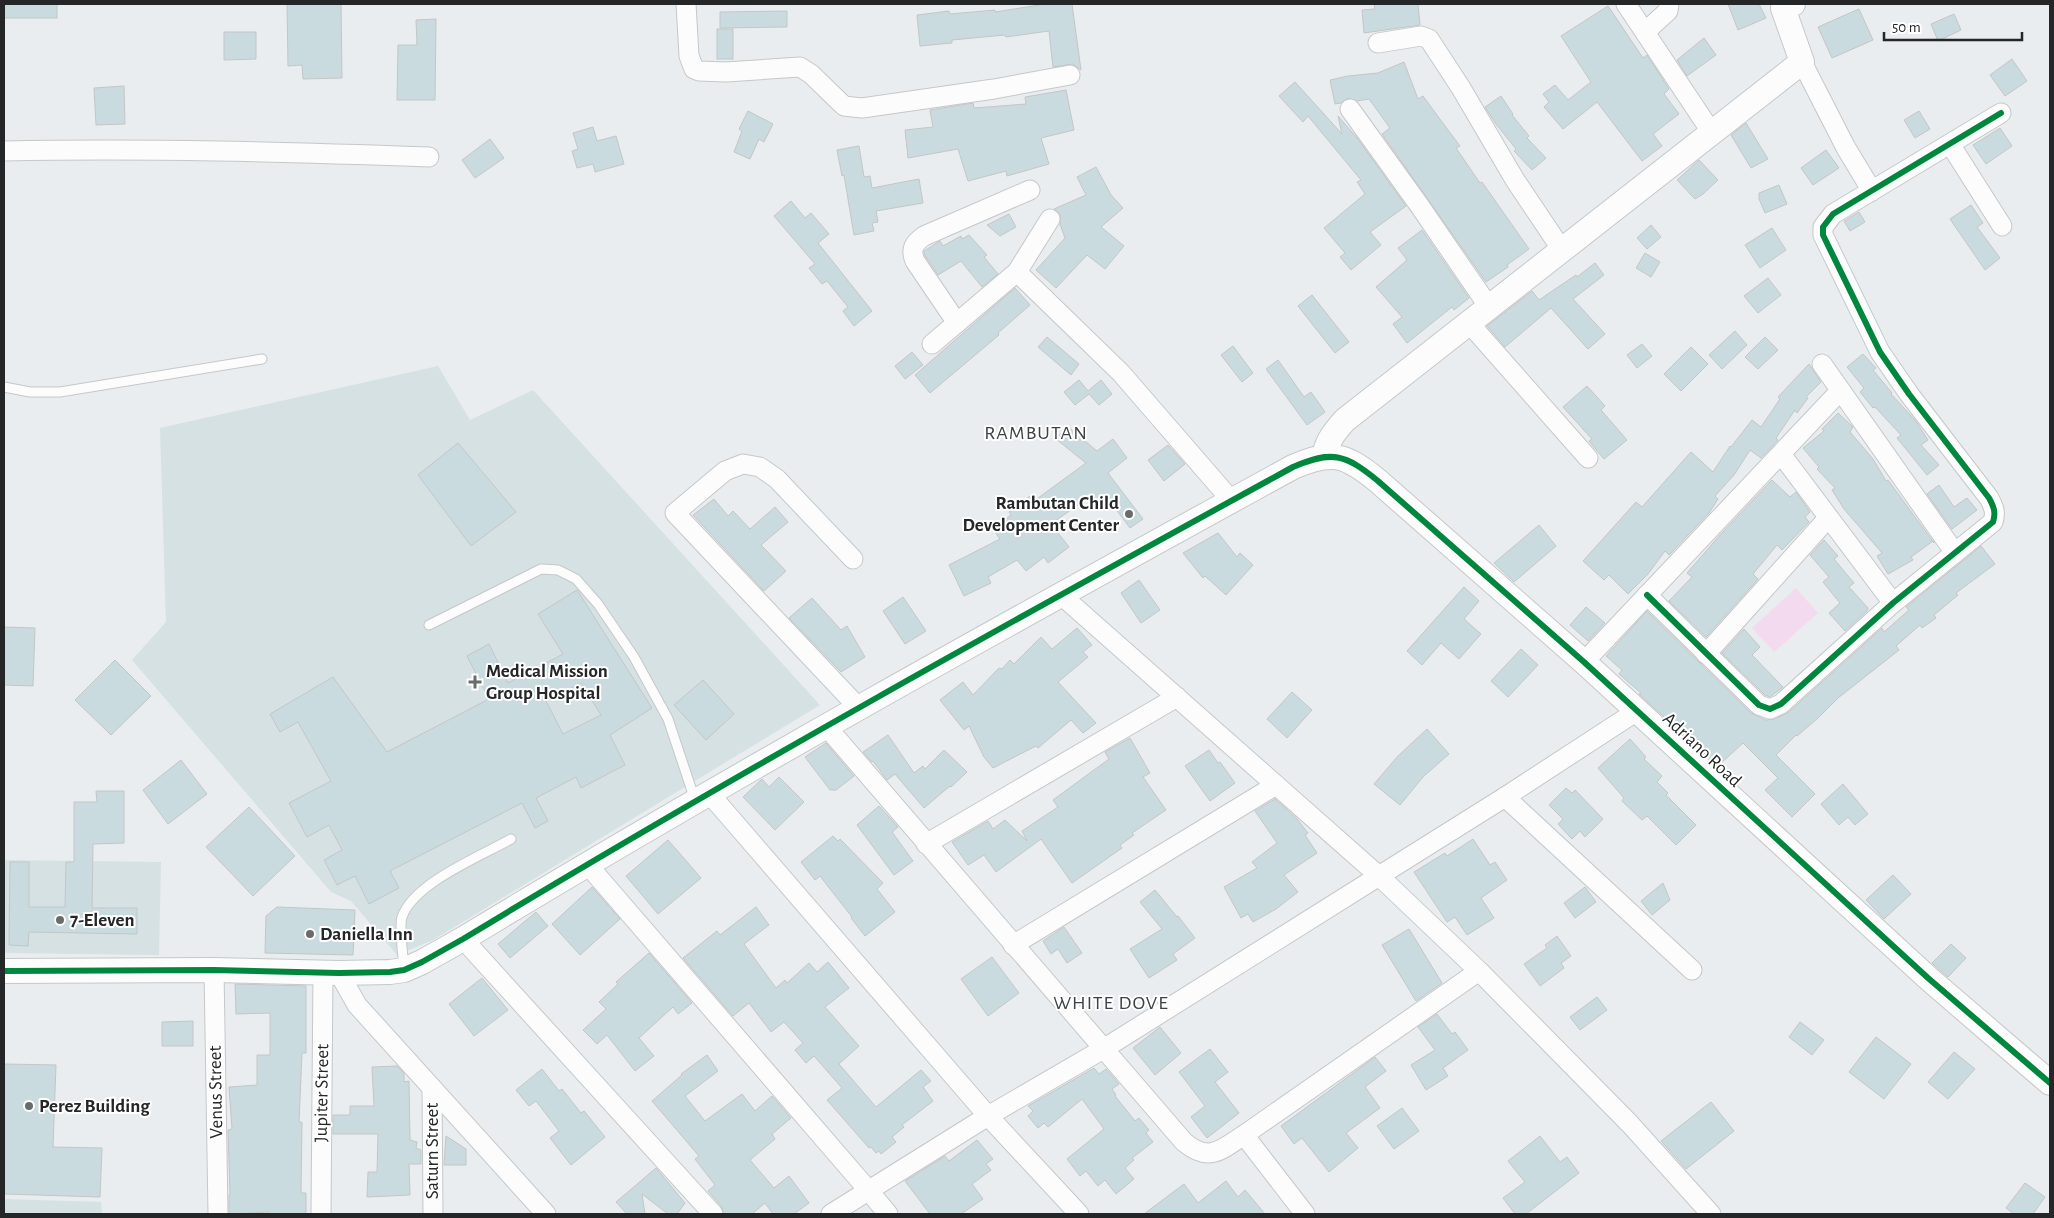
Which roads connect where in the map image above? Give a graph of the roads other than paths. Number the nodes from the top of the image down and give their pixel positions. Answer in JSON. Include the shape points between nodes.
{"nodes":[{"id":1,"x":686,"y":4,"type":"edge"},
{"id":2,"x":1626,"y":4,"type":"edge"},
{"id":3,"x":1669,"y":4,"type":"edge"},
{"id":4,"x":1786,"y":5,"type":"edge"},
{"id":5,"x":1645,"y":32,"type":"junction"},
{"id":6,"x":1378,"y":43,"type":"dead end"},
{"id":7,"x":1802,"y":62,"type":"junction"},
{"id":8,"x":1070,"y":75,"type":"dead end"},
{"id":9,"x":1350,"y":109,"type":"dead end"},
{"id":10,"x":2001,"y":112,"type":"dead end"},
{"id":11,"x":1712,"y":133,"type":"junction"},
{"id":12,"x":1950,"y":144,"type":"junction"},
{"id":13,"x":4,"y":150,"type":"edge"},
{"id":14,"x":429,"y":157,"type":"dead end"},
{"id":15,"x":1030,"y":190,"type":"dead end"},
{"id":16,"x":1872,"y":191,"type":"junction"},
{"id":17,"x":1050,"y":219,"type":"dead end"},
{"id":18,"x":2002,"y":226,"type":"dead end"},
{"id":19,"x":1562,"y":250,"type":"junction"},
{"id":20,"x":1017,"y":272,"type":"junction"},
{"id":21,"x":1489,"y":307,"type":"junction"},
{"id":22,"x":957,"y":323,"type":"junction"},
{"id":23,"x":1468,"y":323,"type":"junction"},
{"id":24,"x":932,"y":344,"type":"dead end"},
{"id":25,"x":262,"y":359,"type":"dead end"},
{"id":26,"x":1822,"y":364,"type":"dead end"},
{"id":27,"x":4,"y":387,"type":"edge"},
{"id":28,"x":1840,"y":391,"type":"junction"},
{"id":29,"x":1781,"y":454,"type":"junction"},
{"id":30,"x":1324,"y":456,"type":"junction"},
{"id":31,"x":1588,"y":458,"type":"dead end"},
{"id":32,"x":1231,"y":500,"type":"junction"},
{"id":33,"x":1828,"y":518,"type":"junction"},
{"id":34,"x":1955,"y":553,"type":"junction"},
{"id":35,"x":853,"y":559,"type":"dead end"},
{"id":36,"x":1061,"y":595,"type":"junction"},
{"id":37,"x":1647,"y":596,"type":"junction"},
{"id":38,"x":1893,"y":603,"type":"junction"},
{"id":39,"x":428,"y":625,"type":"dead end"},
{"id":40,"x":1706,"y":654,"type":"junction"},
{"id":41,"x":1584,"y":662,"type":"junction"},
{"id":42,"x":1177,"y":697,"type":"junction"},
{"id":43,"x":858,"y":707,"type":"junction"},
{"id":44,"x":1637,"y":710,"type":"junction"},
{"id":45,"x":826,"y":726,"type":"junction"},
{"id":46,"x":1276,"y":785,"type":"junction"},
{"id":47,"x":702,"y":796,"type":"junction"},
{"id":48,"x":1506,"y":797,"type":"junction"},
{"id":49,"x":510,"y":839,"type":"dead end"},
{"id":50,"x":926,"y":844,"type":"junction"},
{"id":51,"x":587,"y":864,"type":"junction"},
{"id":52,"x":1379,"y":876,"type":"junction"},
{"id":53,"x":463,"y":939,"type":"junction"},
{"id":54,"x":1013,"y":945,"type":"junction"},
{"id":55,"x":214,"y":970,"type":"junction"},
{"id":56,"x":404,"y":970,"type":"junction"},
{"id":57,"x":1692,"y":970,"type":"dead end"},
{"id":58,"x":4,"y":971,"type":"edge"},
{"id":59,"x":1480,"y":971,"type":"junction"},
{"id":60,"x":331,"y":972,"type":"junction"},
{"id":61,"x":1105,"y":1048,"type":"junction"},
{"id":62,"x":2050,"y":1083,"type":"edge"},
{"id":63,"x":432,"y":1088,"type":"junction"},
{"id":64,"x":988,"y":1116,"type":"junction"},
{"id":65,"x":1244,"y":1135,"type":"junction"},
{"id":66,"x":869,"y":1191,"type":"junction"},
{"id":67,"x":218,"y":1214,"type":"edge"},
{"id":68,"x":320,"y":1214,"type":"edge"},
{"id":69,"x":433,"y":1214,"type":"edge"},
{"id":70,"x":546,"y":1214,"type":"edge"},
{"id":71,"x":713,"y":1214,"type":"edge"},
{"id":72,"x":831,"y":1214,"type":"edge"},
{"id":73,"x":888,"y":1214,"type":"edge"},
{"id":74,"x":1079,"y":1214,"type":"edge"},
{"id":75,"x":1305,"y":1214,"type":"edge"},
{"id":76,"x":1711,"y":1214,"type":"edge"}],
"edges":[{"from":1,"to":8,"type":"street","via":[[688,56],[694,69],[726,72],[800,68],[811,74],[844,106],[862,108],[896,104]]},
{"from":2,"to":5,"type":"street"},
{"from":3,"to":5,"type":"street","via":[[1668,11]]},
{"from":4,"to":7,"type":"street"},
{"from":5,"to":11,"type":"street"},
{"from":6,"to":19,"type":"street","via":[[1421,36],[1433,43],[1515,180]]},
{"from":7,"to":11,"type":"street"},
{"from":7,"to":16,"type":"street"},
{"from":9,"to":21,"type":"street"},
{"from":10,"to":12,"type":"street"},
{"from":11,"to":19,"type":"street"},
{"from":12,"to":16,"type":"street"},
{"from":12,"to":18,"type":"street"},
{"from":13,"to":14,"type":"street","via":[[255,151]]},
{"from":15,"to":22,"type":"street","via":[[924,236],[913,246],[915,261]]},
{"from":16,"to":34,"type":"street","via":[[1833,214],[1823,227],[1823,235],[1885,358],[1994,506],[1992,522]]},
{"from":17,"to":20,"type":"street"},
{"from":19,"to":21,"type":"street"},
{"from":20,"to":22,"type":"street"},
{"from":20,"to":32,"type":"street","via":[[1121,373]]},
{"from":21,"to":23,"type":"street"},
{"from":22,"to":24,"type":"street"},
{"from":23,"to":30,"type":"street","via":[[1345,420],[1334,432]]},
{"from":23,"to":31,"type":"street"},
{"from":25,"to":27,"type":"lane","via":[[60,392],[30,392]]},
{"from":26,"to":28,"type":"street"},
{"from":28,"to":29,"type":"street"},
{"from":28,"to":34,"type":"street"},
{"from":29,"to":33,"type":"street"},
{"from":29,"to":37,"type":"street"},
{"from":30,"to":32,"type":"street","via":[[1292,467]]},
{"from":30,"to":41,"type":"street","name":"Adriano Road","via":[[1346,460],[1364,470]]},
{"from":32,"to":36,"type":"street"},
{"from":33,"to":38,"type":"street"},
{"from":33,"to":40,"type":"street"},
{"from":34,"to":38,"type":"street"},
{"from":35,"to":43,"type":"street","via":[[777,478],[760,467],[743,464],[725,471],[675,514]]},
{"from":36,"to":42,"type":"street"},
{"from":36,"to":43,"type":"street"},
{"from":37,"to":40,"type":"street"},
{"from":37,"to":41,"type":"street"},
{"from":38,"to":40,"type":"street","via":[[1775,708],[1764,709]]},
{"from":39,"to":47,"type":"lane","via":[[541,569],[558,570],[576,579],[598,604],[634,657],[668,719]]},
{"from":41,"to":44,"type":"street","name":"Adriano Road"},
{"from":42,"to":46,"type":"street"},
{"from":42,"to":50,"type":"street"},
{"from":43,"to":45,"type":"street"},
{"from":44,"to":48,"type":"street"},
{"from":44,"to":62,"type":"street","name":"Adriano Road","via":[[1928,978]]},
{"from":45,"to":47,"type":"street"},
{"from":45,"to":50,"type":"street"},
{"from":46,"to":52,"type":"street"},
{"from":46,"to":54,"type":"street"},
{"from":47,"to":51,"type":"street"},
{"from":47,"to":64,"type":"street"},
{"from":48,"to":52,"type":"street"},
{"from":48,"to":57,"type":"street"},
{"from":49,"to":56,"type":"lane","via":[[434,881],[412,898],[401,919]]},
{"from":50,"to":54,"type":"street"},
{"from":51,"to":53,"type":"street"},
{"from":51,"to":66,"type":"street"},
{"from":52,"to":59,"type":"street"},
{"from":52,"to":61,"type":"street"},
{"from":53,"to":56,"type":"street"},
{"from":53,"to":71,"type":"street"},
{"from":54,"to":61,"type":"street"},
{"from":55,"to":58,"type":"street"},
{"from":55,"to":60,"type":"street"},
{"from":55,"to":67,"type":"street","name":"Venus Street"},
{"from":56,"to":60,"type":"street"},
{"from":59,"to":65,"type":"street"},
{"from":59,"to":76,"type":"street","via":[[1630,1124]]},
{"from":60,"to":63,"type":"street","via":[[356,1005]]},
{"from":60,"to":68,"type":"street","name":"Jupiter Street"},
{"from":61,"to":64,"type":"street"},
{"from":61,"to":65,"type":"street","via":[[1184,1142],[1197,1152],[1219,1151]]},
{"from":63,"to":69,"type":"street","name":"Saturn Street"},
{"from":63,"to":70,"type":"street"},
{"from":64,"to":66,"type":"street"},
{"from":64,"to":74,"type":"street"},
{"from":65,"to":75,"type":"street"},
{"from":66,"to":72,"type":"street"},
{"from":66,"to":73,"type":"street"}]}
